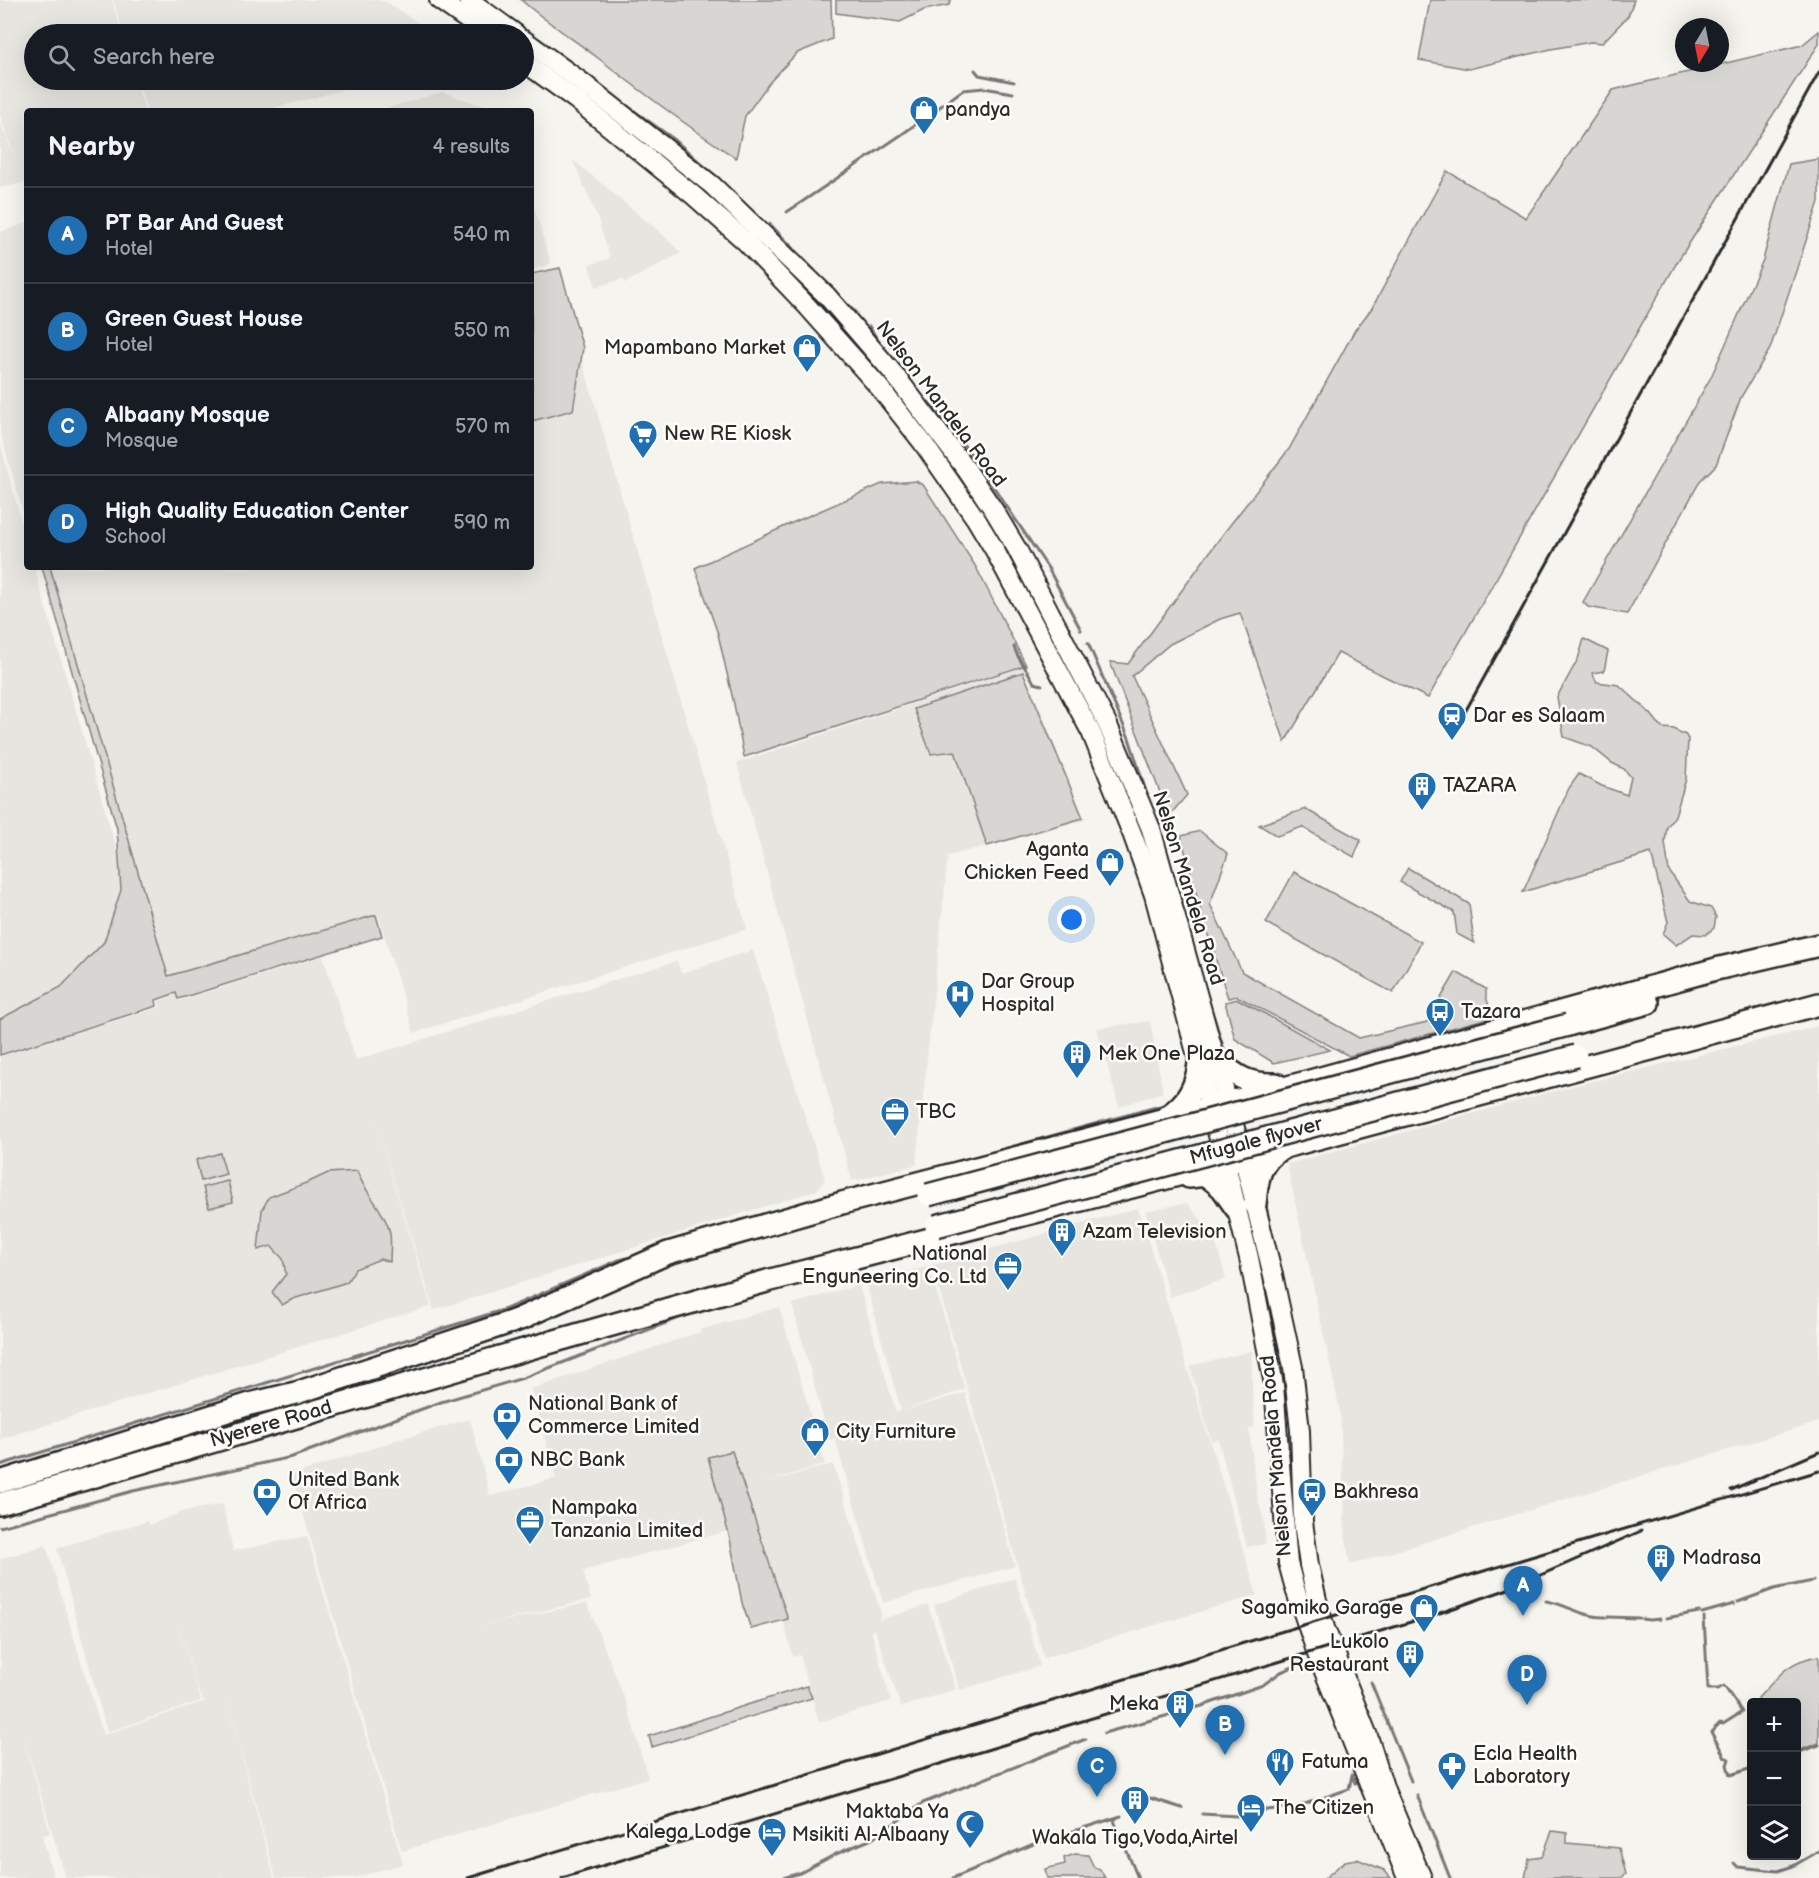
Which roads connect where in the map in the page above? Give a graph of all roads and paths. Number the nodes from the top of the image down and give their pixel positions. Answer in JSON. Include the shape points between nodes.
{"nodes":[{"id":1,"x":439,"y":0,"type":"edge"},
{"id":2,"x":469,"y":0,"type":"edge"},
{"id":3,"x":472,"y":24,"type":"edge"},
{"id":4,"x":502,"y":24,"type":"edge"},
{"id":5,"x":534,"y":47,"type":"edge"},
{"id":6,"x":534,"y":69,"type":"edge"},
{"id":7,"x":1819,"y":945,"type":"edge"},
{"id":8,"x":1819,"y":958,"type":"edge"},
{"id":9,"x":1819,"y":991,"type":"edge"},
{"id":10,"x":1819,"y":1004,"type":"edge"},
{"id":11,"x":1207,"y":1062,"type":"junction"},
{"id":12,"x":1304,"y":1083,"type":"junction"},
{"id":13,"x":1219,"y":1105,"type":"junction"},
{"id":14,"x":1163,"y":1120,"type":"junction"},
{"id":15,"x":1297,"y":1143,"type":"junction"},
{"id":16,"x":1234,"y":1160,"type":"junction"},
{"id":17,"x":1148,"y":1183,"type":"junction"},
{"id":18,"x":1246,"y":1206,"type":"junction"},
{"id":19,"x":512,"y":1322,"type":"junction"},
{"id":20,"x":541,"y":1345,"type":"junction"},
{"id":21,"x":0,"y":1482,"type":"edge"},
{"id":22,"x":0,"y":1504,"type":"edge"},
{"id":23,"x":1407,"y":1878,"type":"edge"},
{"id":24,"x":1422,"y":1878,"type":"edge"}],
"edges":[{"from":1,"to":3,"type":"main road"},
{"from":2,"to":4,"type":"main road"},
{"from":5,"to":11,"type":"main road","name":"Nelson Mandela Road","via":[[712,184],[758,227],[827,296],[894,374],[966,469],[1017,549],[1107,723],[1151,829]]},
{"from":6,"to":11,"type":"main road","name":"Nelson Mandela Road","via":[[693,195],[745,242],[879,387],[976,519],[1096,742],[1154,895]]},
{"from":7,"to":12,"type":"highway","via":[[1716,969]]},
{"from":8,"to":19,"type":"highway","name":"Mfugale flyover","bridge":true,"via":[[764,1238],[671,1265]]},
{"from":9,"to":20,"type":"highway","name":"Mfugale flyover","bridge":true,"via":[[702,1288]]},
{"from":10,"to":15,"type":"highway"},
{"from":11,"to":12,"type":"highway","via":[[1252,1083]]},
{"from":11,"to":13,"type":"main road","name":"Nelson Mandela Road"},
{"from":11,"to":14,"type":"highway","via":[[1188,1098]]},
{"from":12,"to":13,"type":"highway"},
{"from":13,"to":14,"type":"highway"},
{"from":13,"to":16,"type":"main road","name":"Nelson Mandela Road"},
{"from":14,"to":19,"type":"highway","via":[[842,1203],[668,1253]]},
{"from":15,"to":16,"type":"highway"},
{"from":15,"to":18,"type":"highway","via":[[1265,1161]]},
{"from":16,"to":17,"type":"highway"},
{"from":16,"to":18,"type":"main road","name":"Nelson Mandela Road"},
{"from":17,"to":18,"type":"highway","via":[[1206,1175]]},
{"from":17,"to":20,"type":"highway","via":[[767,1281]]},
{"from":18,"to":23,"type":"main road","name":"Nelson Mandela Road","via":[[1274,1385],[1288,1563],[1317,1654]]},
{"from":18,"to":24,"type":"main road","name":"Nelson Mandela Road","via":[[1273,1275],[1293,1367],[1303,1522],[1317,1600],[1385,1790]]},
{"from":19,"to":21,"type":"highway","name":"Nyerere Road","via":[[296,1393]]},
{"from":20,"to":22,"type":"highway","name":"Nyerere Road"}]}
